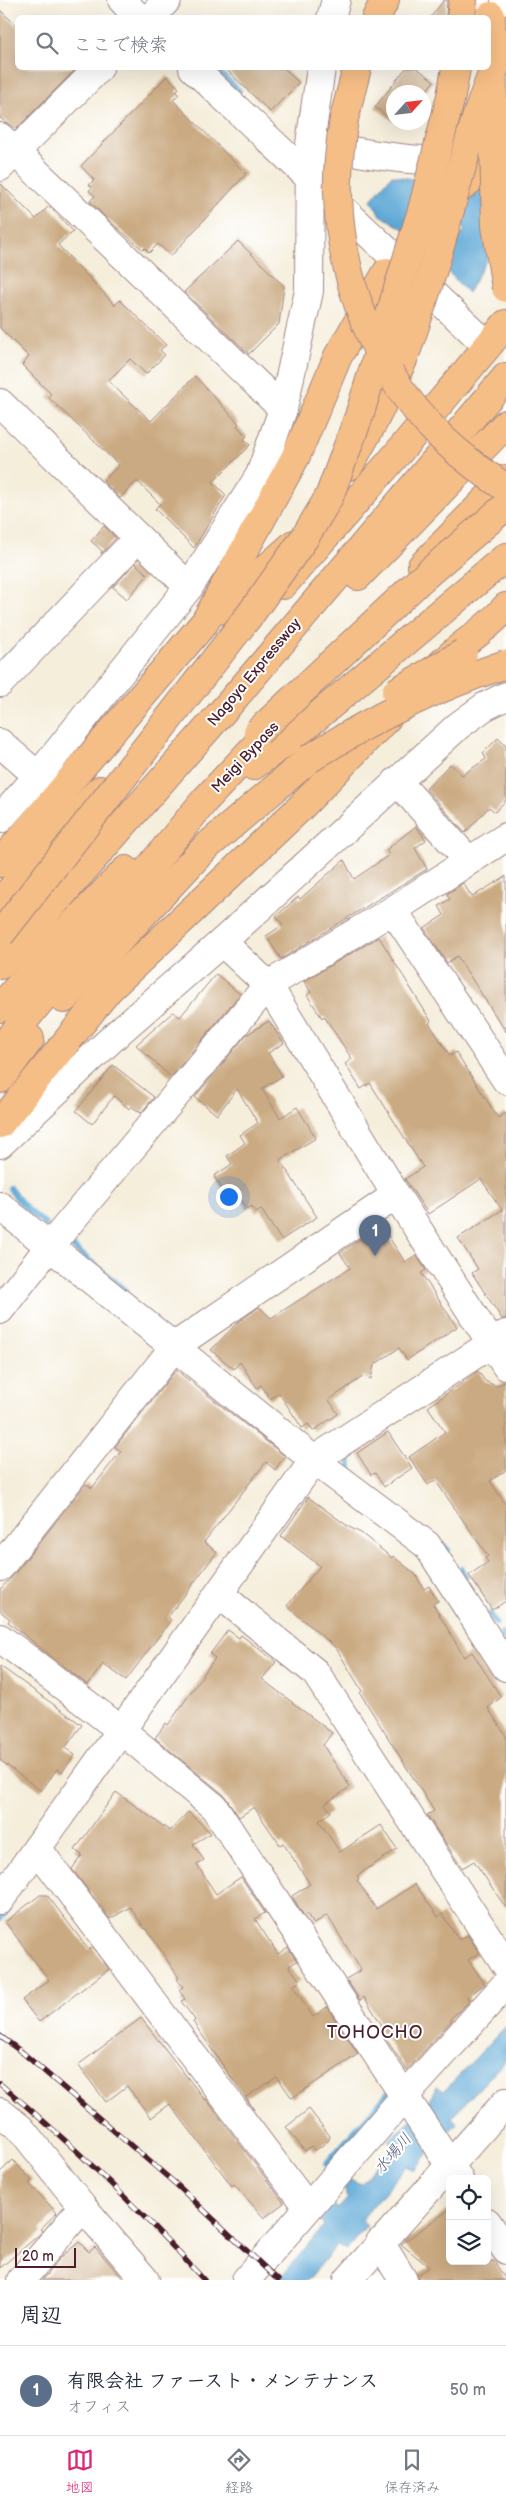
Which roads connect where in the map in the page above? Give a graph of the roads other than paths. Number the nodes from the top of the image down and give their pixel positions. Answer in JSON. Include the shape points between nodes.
{"nodes":[{"id":1,"x":122,"y":0,"type":"edge"},
{"id":2,"x":167,"y":0,"type":"edge"},
{"id":3,"x":336,"y":0,"type":"edge"},
{"id":4,"x":386,"y":0,"type":"edge"},
{"id":5,"x":463,"y":0,"type":"edge"},
{"id":6,"x":490,"y":0,"type":"edge"},
{"id":7,"x":136,"y":15,"type":"edge"},
{"id":8,"x":153,"y":15,"type":"edge"},
{"id":9,"x":332,"y":15,"type":"edge"},
{"id":10,"x":378,"y":15,"type":"edge"},
{"id":11,"x":462,"y":15,"type":"edge"},
{"id":12,"x":491,"y":15,"type":"edge"},
{"id":13,"x":491,"y":20,"type":"edge"},
{"id":14,"x":506,"y":44,"type":"edge"},
{"id":15,"x":97,"y":70,"type":"edge"},
{"id":16,"x":195,"y":70,"type":"edge"},
{"id":17,"x":321,"y":70,"type":"edge"},
{"id":18,"x":356,"y":70,"type":"edge"},
{"id":19,"x":456,"y":70,"type":"edge"},
{"id":20,"x":506,"y":126,"type":"edge"},
{"id":21,"x":310,"y":144,"type":"junction"},
{"id":22,"x":506,"y":150,"type":"edge"},
{"id":23,"x":5,"y":151,"type":"edge"},
{"id":24,"x":312,"y":178,"type":"junction"},
{"id":25,"x":405,"y":247,"type":"dead end"},
{"id":26,"x":387,"y":272,"type":"dead end"},
{"id":27,"x":506,"y":288,"type":"edge"},
{"id":28,"x":506,"y":324,"type":"edge"},
{"id":29,"x":487,"y":345,"type":"junction"},
{"id":30,"x":506,"y":377,"type":"edge"},
{"id":31,"x":283,"y":409,"type":"junction"},
{"id":32,"x":4,"y":414,"type":"edge"},
{"id":33,"x":506,"y":424,"type":"edge"},
{"id":34,"x":398,"y":453,"type":"junction"},
{"id":35,"x":506,"y":479,"type":"edge"},
{"id":36,"x":506,"y":488,"type":"edge"},
{"id":37,"x":329,"y":497,"type":"junction"},
{"id":38,"x":506,"y":506,"type":"edge"},
{"id":39,"x":138,"y":538,"type":"junction"},
{"id":40,"x":506,"y":557,"type":"edge"},
{"id":41,"x":189,"y":587,"type":"junction"},
{"id":42,"x":503,"y":621,"type":"edge"},
{"id":43,"x":205,"y":622,"type":"junction"},
{"id":44,"x":506,"y":664,"type":"edge"},
{"id":45,"x":0,"y":683,"type":"edge"},
{"id":46,"x":506,"y":696,"type":"edge"},
{"id":47,"x":0,"y":743,"type":"edge"},
{"id":48,"x":310,"y":759,"type":"junction"},
{"id":49,"x":38,"y":776,"type":"junction"},
{"id":50,"x":397,"y":781,"type":"junction"},
{"id":51,"x":206,"y":800,"type":"junction"},
{"id":52,"x":0,"y":819,"type":"edge"},
{"id":53,"x":506,"y":837,"type":"edge"},
{"id":54,"x":468,"y":860,"type":"junction"},
{"id":55,"x":0,"y":863,"type":"edge"},
{"id":56,"x":0,"y":903,"type":"edge"},
{"id":57,"x":393,"y":910,"type":"junction"},
{"id":58,"x":0,"y":935,"type":"edge"},
{"id":59,"x":222,"y":942,"type":"junction"},
{"id":60,"x":0,"y":965,"type":"edge"},
{"id":61,"x":0,"y":979,"type":"edge"},
{"id":62,"x":268,"y":985,"type":"junction"},
{"id":63,"x":0,"y":1008,"type":"edge"},
{"id":64,"x":0,"y":1050,"type":"edge"},
{"id":65,"x":0,"y":1079,"type":"edge"},
{"id":66,"x":506,"y":1080,"type":"edge"},
{"id":67,"x":0,"y":1124,"type":"edge"},
{"id":68,"x":0,"y":1144,"type":"edge"},
{"id":69,"x":396,"y":1195,"type":"junction"},
{"id":70,"x":0,"y":1206,"type":"edge"},
{"id":71,"x":48,"y":1247,"type":"junction"},
{"id":72,"x":0,"y":1310,"type":"edge"},
{"id":73,"x":498,"y":1339,"type":"edge"},
{"id":74,"x":175,"y":1346,"type":"junction"},
{"id":75,"x":506,"y":1366,"type":"edge"},
{"id":76,"x":314,"y":1460,"type":"junction"},
{"id":77,"x":0,"y":1567,"type":"edge"},
{"id":78,"x":218,"y":1594,"type":"junction"},
{"id":79,"x":0,"y":1638,"type":"edge"},
{"id":80,"x":506,"y":1667,"type":"edge"},
{"id":81,"x":121,"y":1730,"type":"junction"},
{"id":82,"x":37,"y":1848,"type":"junction"},
{"id":83,"x":0,"y":1900,"type":"edge"},
{"id":84,"x":506,"y":1965,"type":"edge"},
{"id":85,"x":506,"y":1984,"type":"edge"},
{"id":86,"x":408,"y":2102,"type":"junction"},
{"id":87,"x":506,"y":2102,"type":"edge"},
{"id":88,"x":0,"y":2112,"type":"edge"},
{"id":89,"x":450,"y":2165,"type":"edge"},
{"id":90,"x":83,"y":2207,"type":"junction"},
{"id":91,"x":308,"y":2208,"type":"junction"},
{"id":92,"x":491,"y":2228,"type":"edge"},
{"id":93,"x":380,"y":2242,"type":"junction"},
{"id":94,"x":506,"y":2250,"type":"edge"},
{"id":95,"x":21,"y":2280,"type":"edge"},
{"id":96,"x":145,"y":2280,"type":"edge"},
{"id":97,"x":246,"y":2280,"type":"edge"},
{"id":98,"x":348,"y":2280,"type":"edge"},
{"id":99,"x":403,"y":2280,"type":"edge"}],
"edges":[{"from":1,"to":7,"type":"street"},
{"from":2,"to":8,"type":"street"},
{"from":3,"to":9,"type":"street"},
{"from":4,"to":10,"type":"highway"},
{"from":5,"to":11,"type":"highway"},
{"from":6,"to":12,"type":"highway","bridge":true},
{"from":13,"to":27,"type":"highway","bridge":true,"via":[[496,226]]},
{"from":14,"to":37,"type":"highway","bridge":true,"via":[[478,110],[437,258],[406,352],[374,421]]},
{"from":15,"to":23,"type":"street"},
{"from":16,"to":24,"type":"street"},
{"from":17,"to":21,"type":"street"},
{"from":18,"to":36,"type":"highway","bridge":true,"via":[[344,119],[338,194],[350,276],[364,318],[385,363],[410,401],[437,433],[474,466]]},
{"from":19,"to":37,"type":"highway","bridge":true,"via":[[422,210],[359,416]]},
{"from":20,"to":21,"type":"street","via":[[476,147],[452,158],[383,155]]},
{"from":21,"to":24,"type":"street"},
{"from":22,"to":25,"type":"highway","via":[[441,204]]},
{"from":23,"to":31,"type":"street"},
{"from":24,"to":29,"type":"street"},
{"from":24,"to":31,"type":"street","via":[[309,291]]},
{"from":26,"to":43,"type":"highway","via":[[338,356],[296,456]]},
{"from":28,"to":29,"type":"highway"},
{"from":29,"to":34,"type":"highway"},
{"from":30,"to":60,"type":"highway","name":"Nagoya Expressway","via":[[228,704]]},
{"from":31,"to":41,"type":"street","via":[[260,475]]},
{"from":32,"to":39,"type":"street"},
{"from":33,"to":61,"type":"highway","via":[[222,718]]},
{"from":34,"to":43,"type":"highway"},
{"from":34,"to":56,"type":"highway","via":[[210,664],[160,726],[42,851]]},
{"from":35,"to":51,"type":"highway","name":"Meigi Bypass"},
{"from":37,"to":58,"type":"highway","bridge":true,"via":[[252,612]]},
{"from":38,"to":63,"type":"highway","bridge":true,"via":[[418,581],[258,732],[59,939]]},
{"from":39,"to":41,"type":"street"},
{"from":39,"to":45,"type":"street"},
{"from":40,"to":51,"type":"highway","via":[[294,736]]},
{"from":41,"to":49,"type":"street"},
{"from":42,"to":48,"type":"highway","bridge":true,"via":[[463,653],[383,701]]},
{"from":42,"to":67,"type":"highway","via":[[458,646],[300,808],[109,989]]},
{"from":43,"to":55,"type":"highway"},
{"from":44,"to":48,"type":"highway","bridge":true,"via":[[386,712]]},
{"from":46,"to":50,"type":"street","via":[[458,726]]},
{"from":47,"to":49,"type":"street"},
{"from":48,"to":65,"type":"highway","via":[[205,848],[90,968]]},
{"from":49,"to":52,"type":"street"},
{"from":50,"to":54,"type":"street"},
{"from":50,"to":59,"type":"street"},
{"from":51,"to":64,"type":"highway","name":"Meigi Bypass"},
{"from":53,"to":54,"type":"street"},
{"from":54,"to":57,"type":"street"},
{"from":57,"to":62,"type":"street"},
{"from":57,"to":66,"type":"street"},
{"from":59,"to":62,"type":"street"},
{"from":59,"to":68,"type":"street","via":[[45,1099]]},
{"from":62,"to":69,"type":"street"},
{"from":62,"to":71,"type":"street"},
{"from":69,"to":73,"type":"street"},
{"from":69,"to":74,"type":"street"},
{"from":70,"to":71,"type":"street"},
{"from":71,"to":72,"type":"street"},
{"from":71,"to":74,"type":"street"},
{"from":73,"to":75,"type":"street"},
{"from":73,"to":76,"type":"street"},
{"from":74,"to":76,"type":"street"},
{"from":74,"to":77,"type":"street"},
{"from":76,"to":78,"type":"street"},
{"from":76,"to":80,"type":"street","via":[[427,1545]]},
{"from":78,"to":81,"type":"street"},
{"from":78,"to":84,"type":"street","via":[[315,1672]]},
{"from":79,"to":81,"type":"street"},
{"from":81,"to":82,"type":"street"},
{"from":81,"to":86,"type":"street","via":[[214,1807]]},
{"from":82,"to":83,"type":"street"},
{"from":82,"to":91,"type":"street"},
{"from":85,"to":86,"type":"street"},
{"from":86,"to":89,"type":"street"},
{"from":86,"to":91,"type":"street"},
{"from":87,"to":89,"type":"street"},
{"from":88,"to":90,"type":"street","via":[[21,2129]]},
{"from":89,"to":93,"type":"street"},
{"from":90,"to":95,"type":"street"},
{"from":90,"to":96,"type":"street"},
{"from":91,"to":97,"type":"street"},
{"from":92,"to":94,"type":"street"},
{"from":93,"to":98,"type":"street"},
{"from":93,"to":99,"type":"street"}]}
